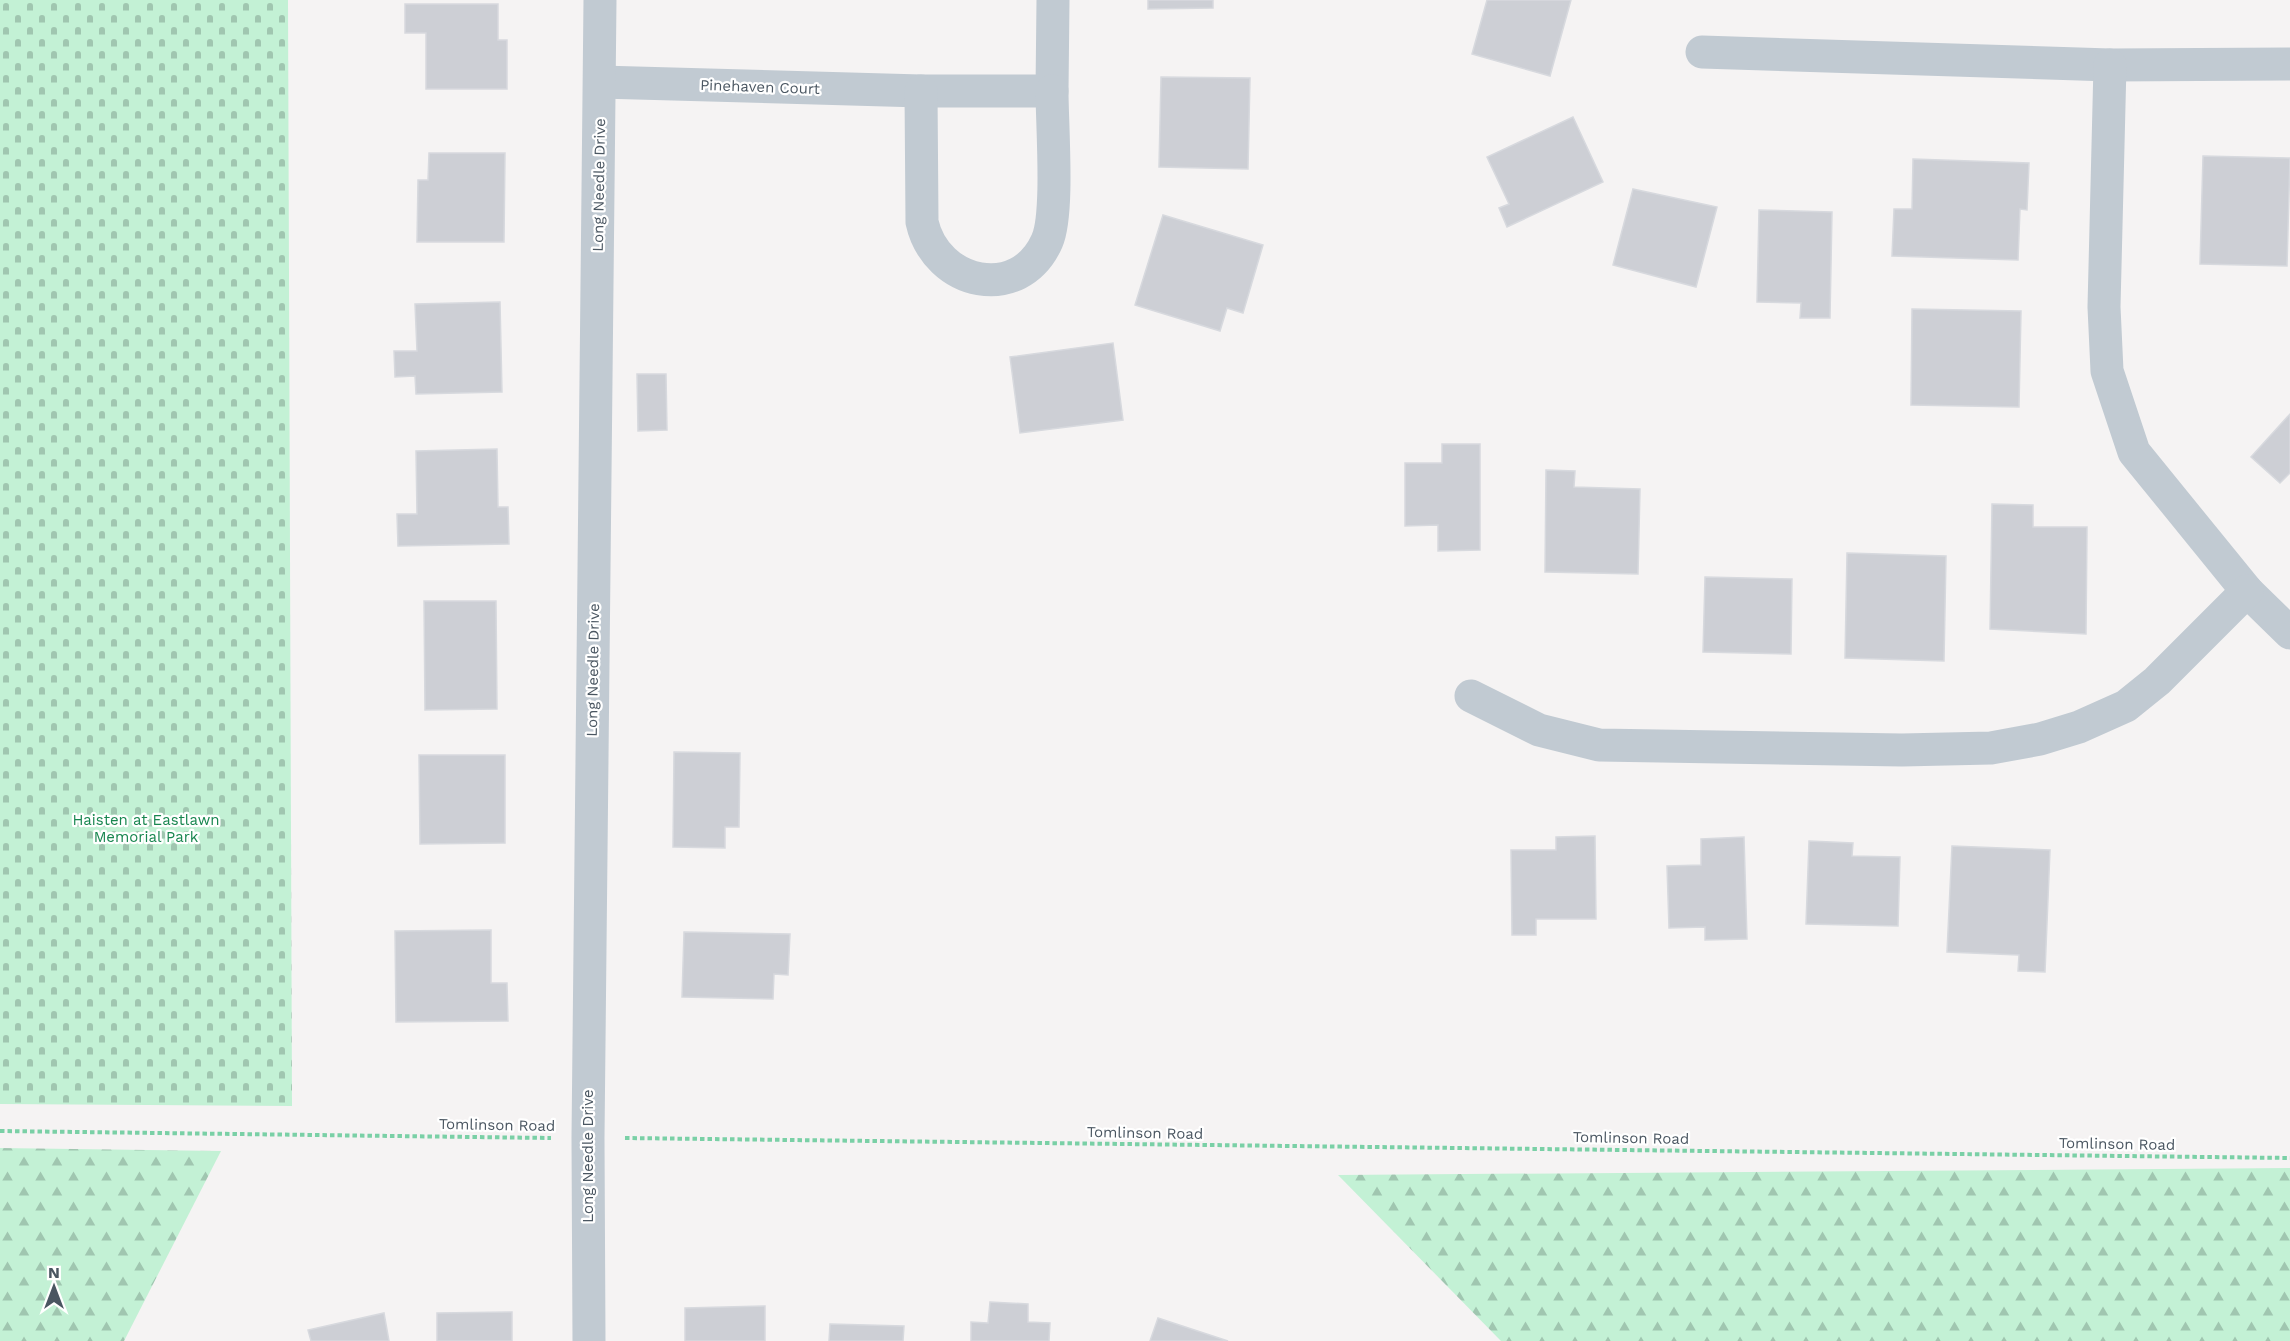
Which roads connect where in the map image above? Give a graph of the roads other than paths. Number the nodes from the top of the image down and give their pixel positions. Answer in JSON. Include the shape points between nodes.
{"nodes":[{"id":1,"x":600,"y":0,"type":"edge"},
{"id":2,"x":1053,"y":0,"type":"edge"},
{"id":3,"x":1702,"y":52,"type":"dead end"},
{"id":4,"x":2290,"y":64,"type":"edge"},
{"id":5,"x":2110,"y":65,"type":"junction"},
{"id":6,"x":600,"y":82,"type":"junction"},
{"id":7,"x":921,"y":91,"type":"junction"},
{"id":8,"x":1052,"y":91,"type":"junction"},
{"id":9,"x":2247,"y":591,"type":"junction"},
{"id":10,"x":2290,"y":633,"type":"edge"},
{"id":11,"x":1471,"y":696,"type":"dead end"},
{"id":12,"x":589,"y":1341,"type":"edge"}],
"edges":[{"from":1,"to":6,"type":"street","name":"Long Needle Drive"},
{"from":2,"to":8,"type":"street"},
{"from":3,"to":5,"type":"street"},
{"from":4,"to":5,"type":"street"},
{"from":5,"to":9,"type":"street","via":[[2104,307],[2107,371],[2134,452]]},
{"from":6,"to":7,"type":"street","name":"Pinehaven Court"},
{"from":6,"to":12,"type":"street","name":"Long Needle Drive"},
{"from":7,"to":8,"type":"street","name":"Pinehaven Court"},
{"from":7,"to":8,"type":"street","via":[[922,222],[928,242],[941,261],[956,271],[993,279],[1028,266],[1040,253],[1050,232]]},
{"from":9,"to":10,"type":"street"},
{"from":9,"to":11,"type":"street","via":[[2157,681],[2126,706],[2040,740],[1991,748],[1599,745],[1539,730]]}]}
